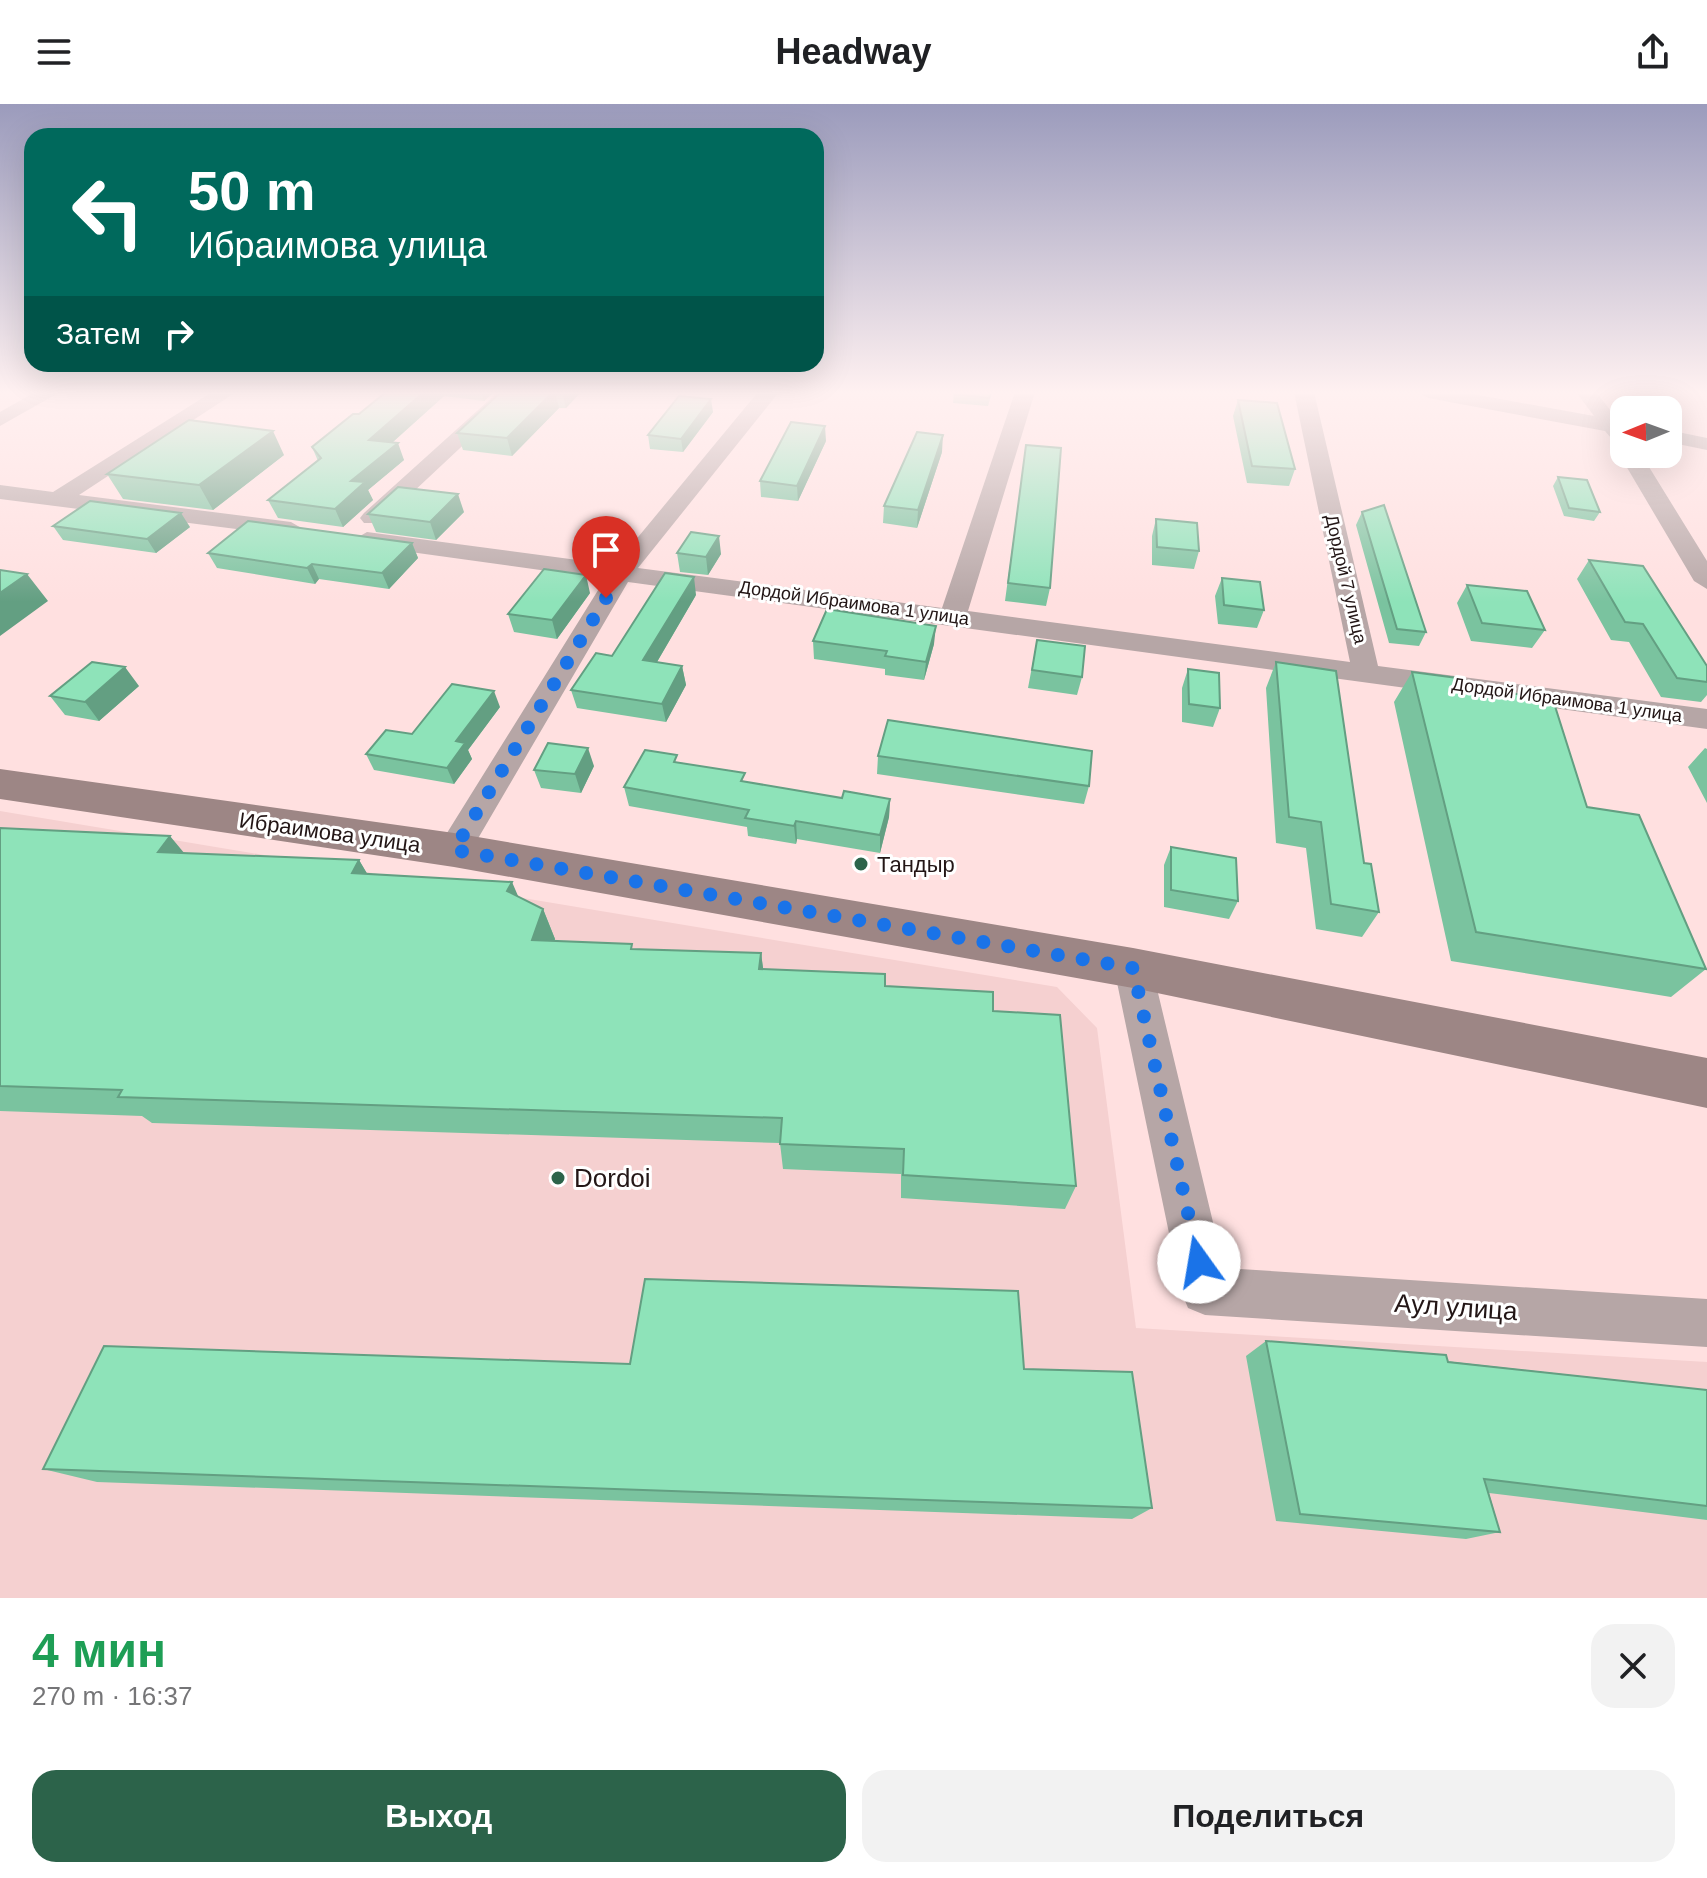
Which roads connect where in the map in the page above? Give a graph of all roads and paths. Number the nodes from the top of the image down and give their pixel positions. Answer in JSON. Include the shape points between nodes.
{"nodes":[{"id":1,"x":117,"y":462,"type":"edge"},
{"id":2,"x":425,"y":462,"type":"edge"},
{"id":3,"x":712,"y":462,"type":"edge"},
{"id":4,"x":1003,"y":462,"type":"edge"},
{"id":5,"x":1319,"y":462,"type":"edge"},
{"id":6,"x":1638,"y":468,"type":"edge"},
{"id":7,"x":0,"y":492,"type":"edge"},
{"id":8,"x":58,"y":499,"type":"junction"},
{"id":9,"x":336,"y":535,"type":"junction"},
{"id":10,"x":621,"y":573,"type":"junction"},
{"id":11,"x":1707,"y":581,"type":"edge"},
{"id":12,"x":953,"y":616,"type":"junction"},
{"id":13,"x":1366,"y":673,"type":"junction"},
{"id":14,"x":1707,"y":719,"type":"edge"},
{"id":15,"x":0,"y":784,"type":"edge"},
{"id":16,"x":454,"y":850,"type":"junction"},
{"id":17,"x":1133,"y":968,"type":"junction"},
{"id":18,"x":1707,"y":1083,"type":"edge"},
{"id":19,"x":1707,"y":1323,"type":"edge"}],
"edges":[{"from":1,"to":8,"type":"street"},
{"from":2,"to":9,"type":"street"},
{"from":3,"to":10,"type":"street"},
{"from":4,"to":12,"type":"street"},
{"from":5,"to":13,"type":"street","name":"Дордой 7 улица"},
{"from":6,"to":11,"type":"street"},
{"from":7,"to":8,"type":"street","name":"Дордой Ибраимова 1 улица"},
{"from":8,"to":9,"type":"street","name":"Дордой Ибраимова 1 улица"},
{"from":9,"to":10,"type":"street","name":"Дордой Ибраимова 1 улица"},
{"from":10,"to":12,"type":"street","name":"Дордой Ибраимова 1 улица"},
{"from":10,"to":16,"type":"street"},
{"from":12,"to":13,"type":"street","name":"Дордой Ибраимова 1 улица"},
{"from":13,"to":14,"type":"street","name":"Дордой Ибраимова 1 улица"},
{"from":15,"to":16,"type":"main road","name":"Ибраимова улица"},
{"from":16,"to":17,"type":"main road","name":"Ибраимова улица"},
{"from":17,"to":18,"type":"main road","name":"Ибраимова улица"},
{"from":17,"to":19,"type":"street","name":"Аул улица","via":[[1205,1291]]}]}
